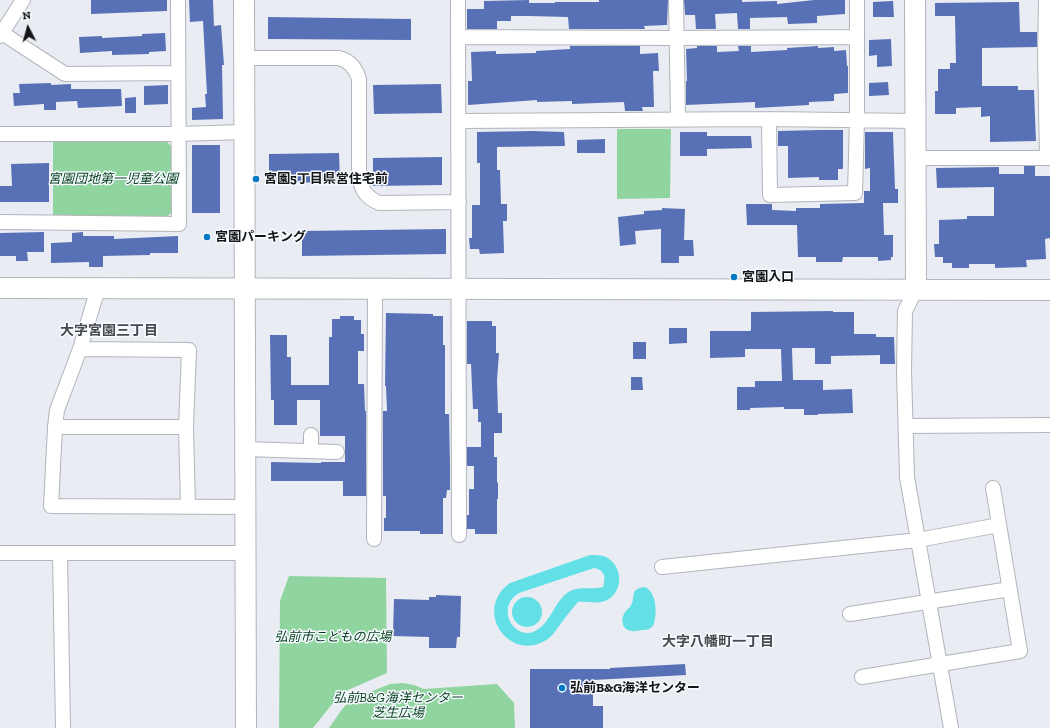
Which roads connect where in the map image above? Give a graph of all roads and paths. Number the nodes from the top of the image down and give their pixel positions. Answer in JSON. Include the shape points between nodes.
{"nodes":[{"id":1,"x":23,"y":0,"type":"edge"},
{"id":2,"x":178,"y":0,"type":"edge"},
{"id":3,"x":244,"y":0,"type":"edge"},
{"id":4,"x":458,"y":0,"type":"edge"},
{"id":5,"x":676,"y":0,"type":"edge"},
{"id":6,"x":857,"y":0,"type":"edge"},
{"id":7,"x":915,"y":0,"type":"edge"},
{"id":8,"x":1046,"y":0,"type":"edge"},
{"id":9,"x":1,"y":34,"type":"edge"},
{"id":10,"x":458,"y":37,"type":"junction"},
{"id":11,"x":857,"y":37,"type":"junction"},
{"id":12,"x":676,"y":38,"type":"junction"},
{"id":13,"x":1048,"y":56,"type":"edge"},
{"id":14,"x":244,"y":58,"type":"junction"},
{"id":15,"x":178,"y":73,"type":"junction"},
{"id":16,"x":678,"y":119,"type":"junction"},
{"id":17,"x":769,"y":119,"type":"junction"},
{"id":18,"x":857,"y":120,"type":"junction"},
{"id":19,"x":459,"y":121,"type":"junction"},
{"id":20,"x":915,"y":121,"type":"junction"},
{"id":21,"x":244,"y":132,"type":"junction"},
{"id":22,"x":0,"y":134,"type":"edge"},
{"id":23,"x":179,"y":134,"type":"junction"},
{"id":24,"x":915,"y":158,"type":"junction"},
{"id":25,"x":1049,"y":158,"type":"edge"},
{"id":26,"x":459,"y":202,"type":"junction"},
{"id":27,"x":0,"y":222,"type":"edge"},
{"id":28,"x":0,"y":288,"type":"edge"},
{"id":29,"x":98,"y":288,"type":"junction"},
{"id":30,"x":244,"y":288,"type":"junction"},
{"id":31,"x":375,"y":288,"type":"junction"},
{"id":32,"x":460,"y":288,"type":"junction"},
{"id":33,"x":916,"y":289,"type":"junction"},
{"id":34,"x":1050,"y":290,"type":"edge"},
{"id":35,"x":80,"y":349,"type":"junction"},
{"id":36,"x":1050,"y":425,"type":"edge"},
{"id":37,"x":906,"y":426,"type":"junction"},
{"id":38,"x":55,"y":427,"type":"junction"},
{"id":39,"x":186,"y":427,"type":"junction"},
{"id":40,"x":312,"y":435,"type":"dead end"},
{"id":41,"x":245,"y":449,"type":"junction"},
{"id":42,"x":311,"y":451,"type":"junction"},
{"id":43,"x":337,"y":452,"type":"dead end"},
{"id":44,"x":993,"y":488,"type":"dead end"},
{"id":45,"x":188,"y":507,"type":"junction"},
{"id":46,"x":245,"y":507,"type":"junction"},
{"id":47,"x":999,"y":525,"type":"junction"},
{"id":48,"x":460,"y":535,"type":"dead end"},
{"id":49,"x":374,"y":539,"type":"dead end"},
{"id":50,"x":918,"y":540,"type":"junction"},
{"id":51,"x":0,"y":553,"type":"edge"},
{"id":52,"x":60,"y":553,"type":"junction"},
{"id":53,"x":246,"y":553,"type":"junction"},
{"id":54,"x":662,"y":567,"type":"dead end"},
{"id":55,"x":1010,"y":589,"type":"junction"},
{"id":56,"x":929,"y":602,"type":"junction"},
{"id":57,"x":850,"y":614,"type":"dead end"},
{"id":58,"x":939,"y":664,"type":"junction"},
{"id":59,"x":862,"y":677,"type":"dead end"},
{"id":60,"x":63,"y":728,"type":"edge"},
{"id":61,"x":246,"y":728,"type":"edge"},
{"id":62,"x":951,"y":728,"type":"edge"}],
"edges":[{"from":1,"to":9,"type":"street"},
{"from":2,"to":15,"type":"street"},
{"from":3,"to":14,"type":"street"},
{"from":4,"to":10,"type":"street"},
{"from":5,"to":12,"type":"street"},
{"from":6,"to":11,"type":"street"},
{"from":7,"to":20,"type":"street"},
{"from":8,"to":13,"type":"street"},
{"from":9,"to":15,"type":"street","via":[[65,74]]},
{"from":10,"to":12,"type":"street"},
{"from":10,"to":19,"type":"street"},
{"from":11,"to":12,"type":"street"},
{"from":11,"to":18,"type":"street"},
{"from":12,"to":16,"type":"street"},
{"from":13,"to":25,"type":"street"},
{"from":14,"to":21,"type":"street"},
{"from":14,"to":26,"type":"street","via":[[347,60],[360,79],[359,178],[365,193],[379,203]]},
{"from":15,"to":23,"type":"street"},
{"from":16,"to":17,"type":"street"},
{"from":16,"to":19,"type":"street"},
{"from":17,"to":18,"type":"street"},
{"from":17,"to":18,"type":"street","via":[[770,195],[855,193]]},
{"from":18,"to":20,"type":"street"},
{"from":19,"to":26,"type":"street"},
{"from":20,"to":24,"type":"street"},
{"from":21,"to":23,"type":"street"},
{"from":21,"to":30,"type":"street"},
{"from":22,"to":23,"type":"street"},
{"from":23,"to":27,"type":"street","via":[[179,224]]},
{"from":24,"to":25,"type":"street"},
{"from":24,"to":33,"type":"street"},
{"from":26,"to":32,"type":"street"},
{"from":28,"to":29,"type":"street"},
{"from":29,"to":30,"type":"street"},
{"from":29,"to":35,"type":"street"},
{"from":30,"to":31,"type":"street"},
{"from":30,"to":41,"type":"street"},
{"from":31,"to":32,"type":"street"},
{"from":31,"to":49,"type":"street"},
{"from":32,"to":33,"type":"street"},
{"from":32,"to":48,"type":"street"},
{"from":33,"to":34,"type":"street"},
{"from":33,"to":37,"type":"street","via":[[905,311]]},
{"from":35,"to":38,"type":"street","via":[[57,410]]},
{"from":35,"to":39,"type":"street","via":[[189,350]]},
{"from":36,"to":37,"type":"street"},
{"from":37,"to":50,"type":"street","via":[[907,477]]},
{"from":38,"to":39,"type":"street"},
{"from":38,"to":45,"type":"street","via":[[52,506]]},
{"from":39,"to":45,"type":"street"},
{"from":40,"to":42,"type":"street"},
{"from":41,"to":42,"type":"street"},
{"from":41,"to":46,"type":"street"},
{"from":42,"to":43,"type":"street"},
{"from":44,"to":47,"type":"street"},
{"from":45,"to":46,"type":"street"},
{"from":46,"to":53,"type":"street"},
{"from":47,"to":50,"type":"street"},
{"from":47,"to":55,"type":"street"},
{"from":50,"to":54,"type":"street"},
{"from":50,"to":56,"type":"street"},
{"from":51,"to":52,"type":"street"},
{"from":52,"to":53,"type":"street"},
{"from":52,"to":60,"type":"street"},
{"from":53,"to":61,"type":"street"},
{"from":55,"to":56,"type":"street"},
{"from":55,"to":58,"type":"street","via":[[1020,651]]},
{"from":56,"to":57,"type":"street"},
{"from":56,"to":58,"type":"street"},
{"from":58,"to":59,"type":"street"},
{"from":58,"to":62,"type":"street"}]}
